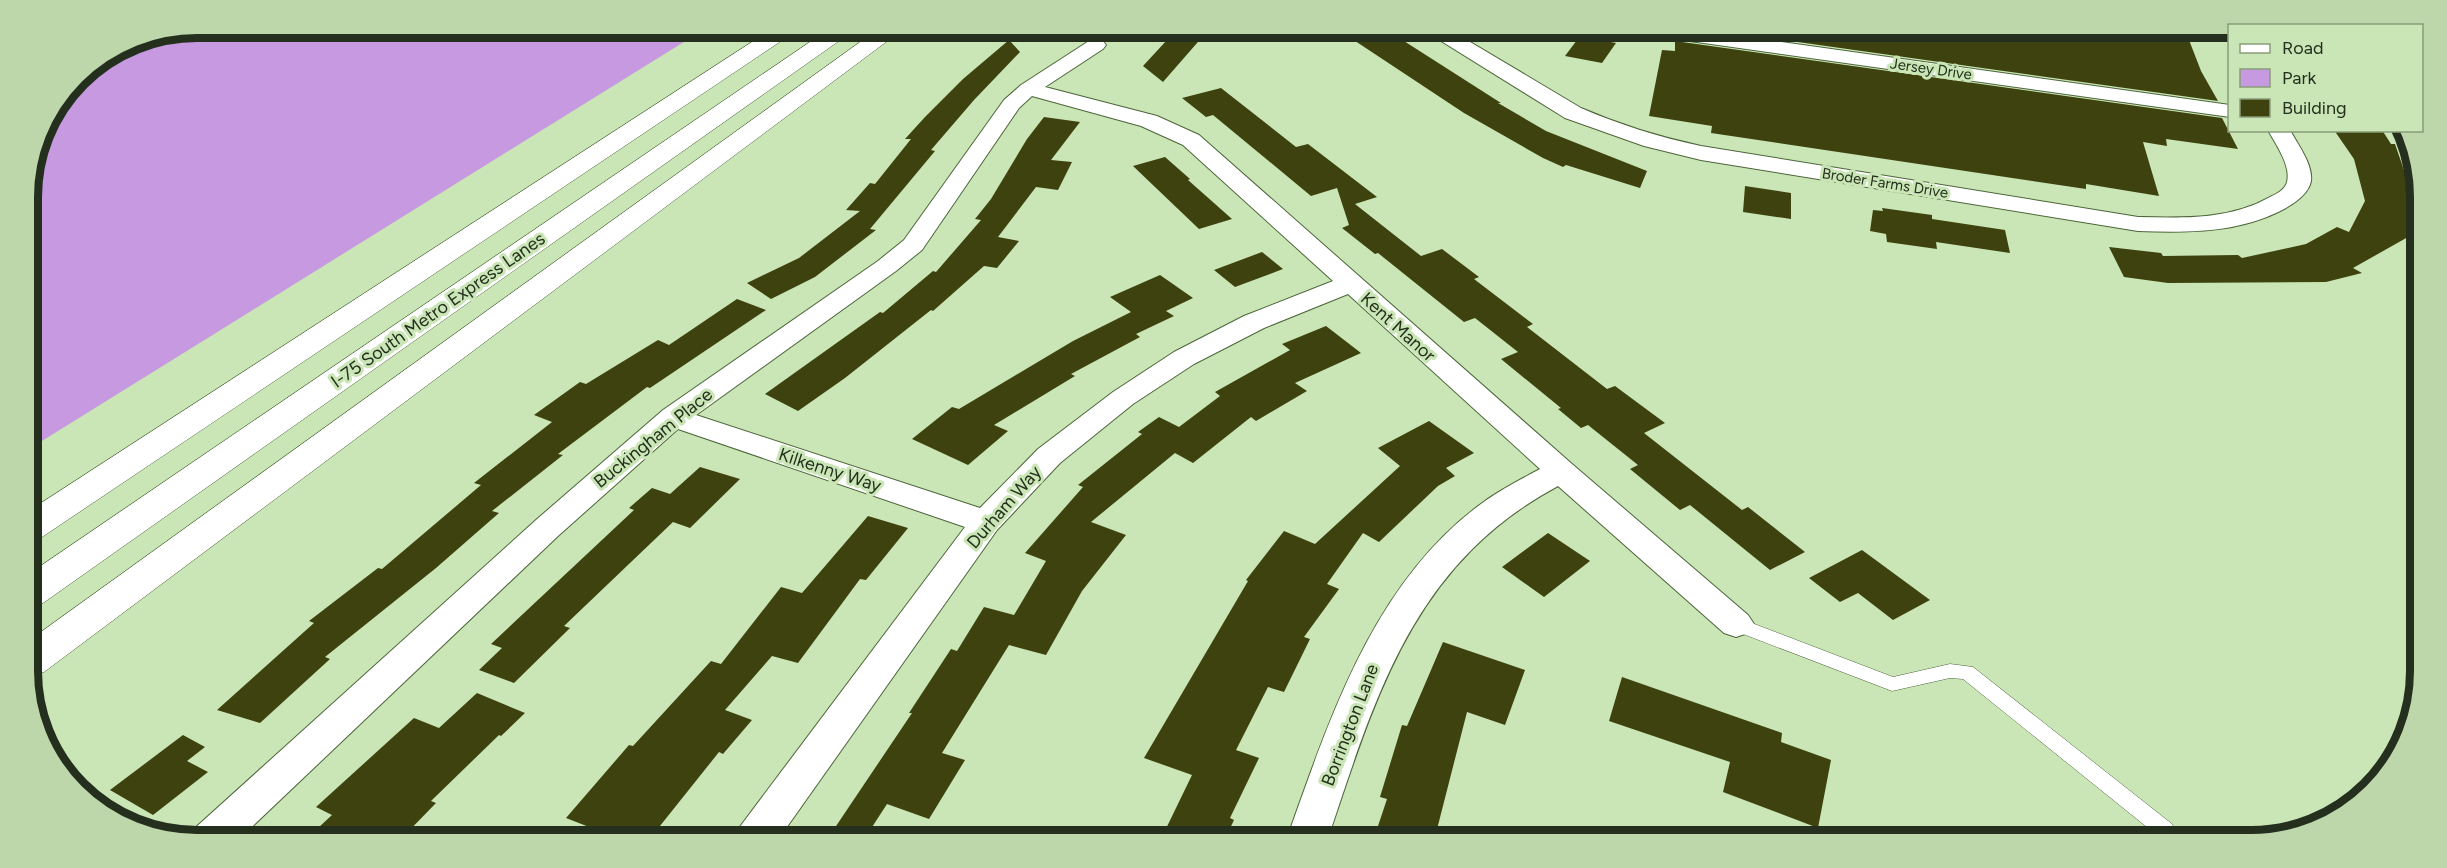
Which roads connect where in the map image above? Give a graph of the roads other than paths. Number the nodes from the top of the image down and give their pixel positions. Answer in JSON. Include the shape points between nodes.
{"nodes":[{"id":1,"x":772,"y":38,"type":"edge"},
{"id":2,"x":830,"y":38,"type":"edge"},
{"id":3,"x":880,"y":38,"type":"edge"},
{"id":4,"x":1450,"y":38,"type":"edge"},
{"id":5,"x":1711,"y":38,"type":"edge"},
{"id":6,"x":1096,"y":45,"type":"dead end"},
{"id":7,"x":1028,"y":89,"type":"junction"},
{"id":8,"x":2228,"y":111,"type":"edge"},
{"id":9,"x":2280,"y":132,"type":"edge"},
{"id":10,"x":1350,"y":284,"type":"junction"},
{"id":11,"x":673,"y":417,"type":"junction"},
{"id":12,"x":1561,"y":471,"type":"junction"},
{"id":13,"x":38,"y":522,"type":"edge"},
{"id":14,"x":987,"y":522,"type":"junction"},
{"id":15,"x":38,"y":587,"type":"edge"},
{"id":16,"x":1736,"y":624,"type":"joint"},
{"id":17,"x":38,"y":655,"type":"edge"},
{"id":18,"x":221,"y":830,"type":"edge"},
{"id":19,"x":761,"y":830,"type":"edge"},
{"id":20,"x":1310,"y":830,"type":"edge"},
{"id":21,"x":2165,"y":830,"type":"dead end"}],
"edges":[{"from":1,"to":13,"type":"highway"},
{"from":2,"to":15,"type":"highway","name":"I-75 South Metro Express Lanes"},
{"from":3,"to":17,"type":"highway"},
{"from":4,"to":9,"type":"street","name":"Broder Farms Drive","via":[[1573,113],[1662,145],[2138,224],[2216,224],[2247,217],[2291,195],[2299,183],[2298,168]]},
{"from":5,"to":8,"type":"street","name":"Jersey Drive"},
{"from":6,"to":7,"type":"street","name":"Buckingham Place"},
{"from":7,"to":10,"type":"street","name":"Kent Manor","via":[[1149,121],[1191,140]]},
{"from":7,"to":11,"type":"street","name":"Buckingham Place","via":[[998,121],[912,245]]},
{"from":10,"to":12,"type":"street","name":"Kent Manor"},
{"from":10,"to":14,"type":"street","name":"Durham Way","via":[[1254,322],[1184,358],[1123,398],[1050,456]]},
{"from":11,"to":14,"type":"street","name":"Kilkenny Way"},
{"from":11,"to":18,"type":"street","name":"Buckingham Place","via":[[547,528]]},
{"from":12,"to":16,"type":"street","name":"Kent Manor"},
{"from":12,"to":20,"type":"street","name":"Borrington Lane","via":[[1494,511],[1452,549],[1410,597],[1360,688]]},
{"from":14,"to":19,"type":"street","name":"Durham Way"},
{"from":16,"to":21,"type":"lane","via":[[1892,684],[1950,671],[1967,672]]}]}
